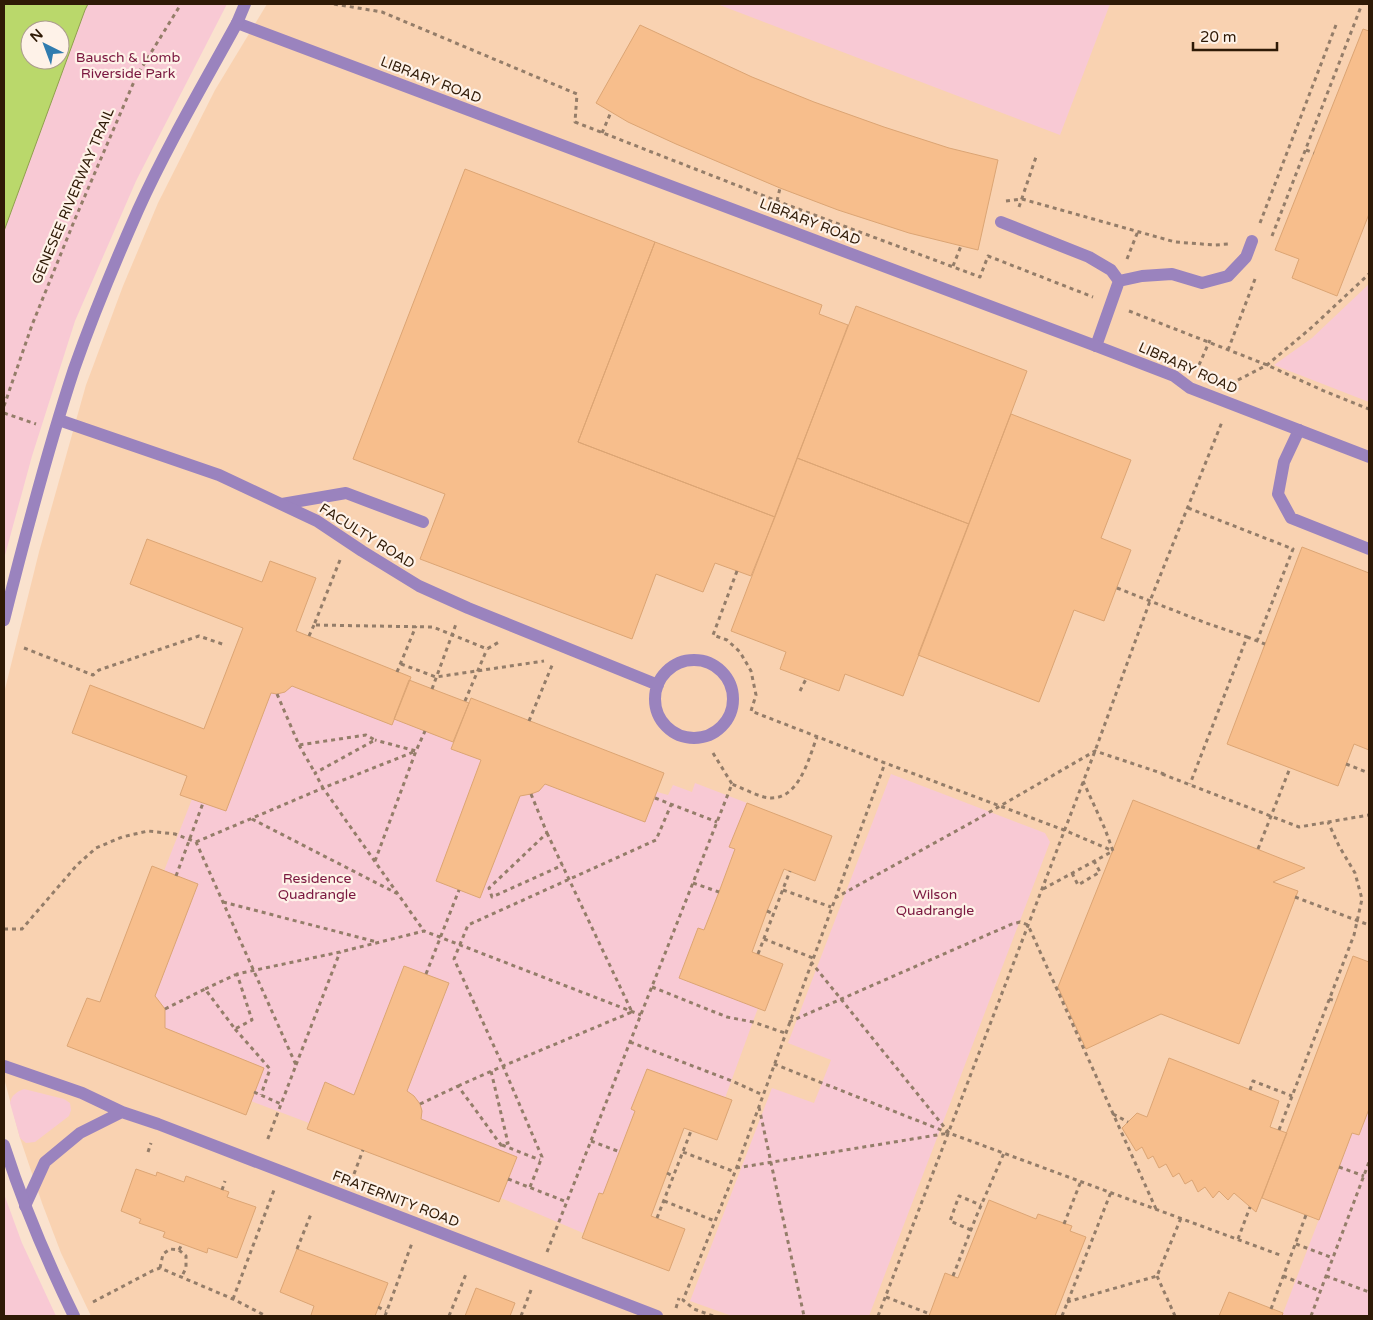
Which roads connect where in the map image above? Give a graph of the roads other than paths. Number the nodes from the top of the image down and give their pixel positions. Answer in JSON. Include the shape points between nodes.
{"nodes":[{"id":1,"x":245,"y":4,"type":"edge"},
{"id":2,"x":251,"y":4,"type":"edge"},
{"id":3,"x":237,"y":23,"type":"junction"},
{"id":4,"x":1007,"y":224,"type":"road end"},
{"id":5,"x":1252,"y":241,"type":"road end"},
{"id":6,"x":1119,"y":281,"type":"junction"},
{"id":7,"x":1096,"y":346,"type":"junction"},
{"id":8,"x":59,"y":420,"type":"junction"},
{"id":9,"x":1299,"y":430,"type":"junction"},
{"id":10,"x":1369,"y":457,"type":"edge"},
{"id":11,"x":282,"y":504,"type":"junction"},
{"id":12,"x":423,"y":522,"type":"dead end"},
{"id":13,"x":1369,"y":549,"type":"edge"},
{"id":14,"x":4,"y":620,"type":"edge"},
{"id":15,"x":658,"y":685,"type":"junction"},
{"id":16,"x":4,"y":1066,"type":"edge"},
{"id":17,"x":122,"y":1112,"type":"junction"},
{"id":18,"x":4,"y":1145,"type":"edge"},
{"id":19,"x":25,"y":1206,"type":"junction"},
{"id":20,"x":74,"y":1316,"type":"edge"},
{"id":21,"x":657,"y":1316,"type":"edge"}],
"edges":[{"from":1,"to":3,"type":"street"},
{"from":2,"to":3,"type":"street"},
{"from":3,"to":7,"type":"street","name":"LIBRARY ROAD"},
{"from":3,"to":8,"type":"street","via":[[138,208],[90,326]]},
{"from":4,"to":6,"type":"street","via":[[1089,257],[1111,270]]},
{"from":5,"to":6,"type":"street","via":[[1246,257],[1228,276],[1202,283],[1172,274]]},
{"from":6,"to":7,"type":"street"},
{"from":7,"to":9,"type":"street","name":"LIBRARY ROAD","via":[[1174,376],[1227,409]]},
{"from":8,"to":11,"type":"street","name":"FACULTY ROAD","via":[[219,475]]},
{"from":8,"to":14,"type":"street"},
{"from":9,"to":10,"type":"street","name":"LIBRARY ROAD"},
{"from":9,"to":13,"type":"street","via":[[1284,462],[1278,494],[1291,518]]},
{"from":11,"to":12,"type":"street","via":[[346,494]]},
{"from":11,"to":15,"type":"street","name":"FACULTY ROAD","via":[[317,521],[418,586]]},
{"from":15,"to":15,"type":"street","via":[[656,707],[661,720],[682,736],[708,736],[720,729],[733,707],[734,694],[730,682],[713,664],[701,660],[677,664],[667,671]]},
{"from":16,"to":17,"type":"street","name":"FRATERNITY ROAD","via":[[82,1093]]},
{"from":17,"to":19,"type":"street","via":[[80,1133],[45,1162]]},
{"from":17,"to":21,"type":"street","name":"FRATERNITY ROAD"},
{"from":18,"to":19,"type":"street"},
{"from":19,"to":20,"type":"street"}]}
